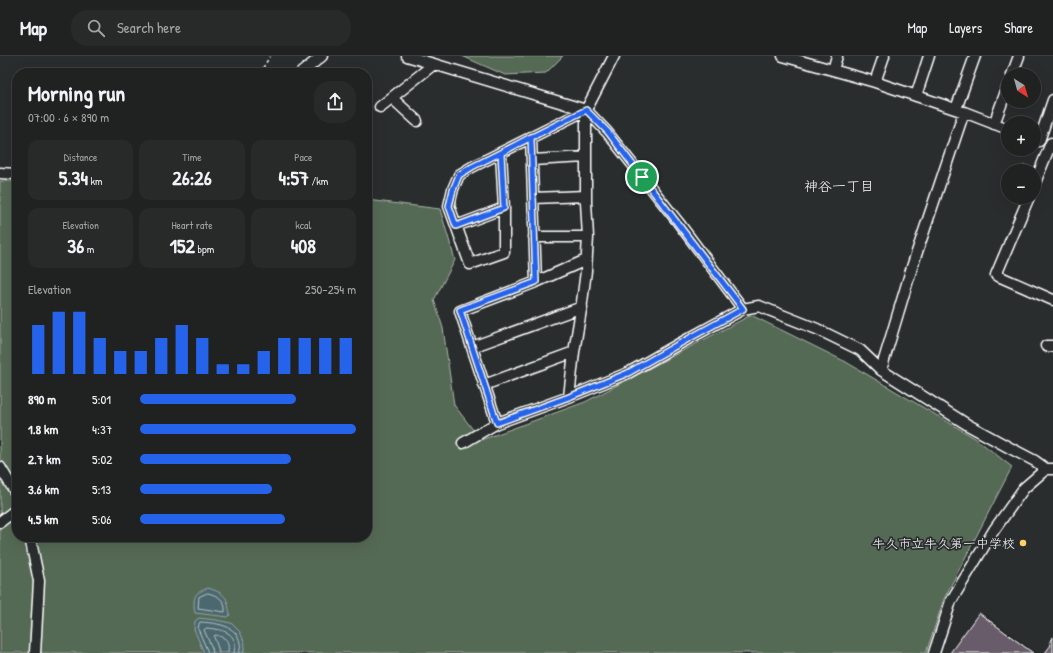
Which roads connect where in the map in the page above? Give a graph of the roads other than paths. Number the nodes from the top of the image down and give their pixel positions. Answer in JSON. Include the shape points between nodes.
{"nodes":[{"id":1,"x":322,"y":56,"type":"edge"},
{"id":2,"x":406,"y":56,"type":"edge"},
{"id":3,"x":614,"y":56,"type":"edge"},
{"id":4,"x":837,"y":56,"type":"edge"},
{"id":5,"x":884,"y":56,"type":"edge"},
{"id":6,"x":929,"y":56,"type":"edge"},
{"id":7,"x":975,"y":56,"type":"edge"},
{"id":8,"x":1019,"y":56,"type":"edge"},
{"id":9,"x":789,"y":57,"type":"edge"},
{"id":10,"x":434,"y":64,"type":"junction"},
{"id":11,"x":307,"y":68,"type":"edge"},
{"id":12,"x":1015,"y":68,"type":"edge"},
{"id":13,"x":833,"y":70,"type":"junction"},
{"id":14,"x":875,"y":82,"type":"junction"},
{"id":15,"x":916,"y":96,"type":"junction"},
{"id":16,"x":392,"y":98,"type":"junction"},
{"id":17,"x":1053,"y":100,"type":"edge"},
{"id":18,"x":1001,"y":105,"type":"edge"},
{"id":19,"x":380,"y":107,"type":"dead end"},
{"id":20,"x":586,"y":110,"type":"junction"},
{"id":21,"x":960,"y":111,"type":"junction"},
{"id":22,"x":417,"y":121,"type":"dead end"},
{"id":23,"x":994,"y":124,"type":"junction"},
{"id":24,"x":1001,"y":126,"type":"edge"},
{"id":25,"x":1041,"y":128,"type":"edge"},
{"id":26,"x":531,"y":137,"type":"junction"},
{"id":27,"x":1041,"y":141,"type":"edge"},
{"id":28,"x":1052,"y":143,"type":"edge"},
{"id":29,"x":501,"y":153,"type":"junction"},
{"id":30,"x":586,"y":157,"type":"junction"},
{"id":31,"x":532,"y":160,"type":"junction"},
{"id":32,"x":1041,"y":169,"type":"edge"},
{"id":33,"x":0,"y":173,"type":"edge"},
{"id":34,"x":12,"y":174,"type":"edge"},
{"id":35,"x":586,"y":196,"type":"junction"},
{"id":36,"x":533,"y":198,"type":"junction"},
{"id":37,"x":1026,"y":204,"type":"edge"},
{"id":38,"x":504,"y":208,"type":"junction"},
{"id":39,"x":456,"y":226,"type":"junction"},
{"id":40,"x":534,"y":237,"type":"junction"},
{"id":41,"x":588,"y":237,"type":"junction"},
{"id":42,"x":586,"y":260,"type":"junction"},
{"id":43,"x":536,"y":282,"type":"junction"},
{"id":44,"x":1053,"y":300,"type":"edge"},
{"id":45,"x":582,"y":307,"type":"junction"},
{"id":46,"x":743,"y":309,"type":"junction"},
{"id":47,"x":472,"y":347,"type":"junction"},
{"id":48,"x":574,"y":352,"type":"junction"},
{"id":49,"x":880,"y":370,"type":"junction"},
{"id":50,"x":484,"y":385,"type":"junction"},
{"id":51,"x":569,"y":397,"type":"junction"},
{"id":52,"x":497,"y":423,"type":"junction"},
{"id":53,"x":463,"y":443,"type":"dead end"},
{"id":54,"x":0,"y":467,"type":"edge"},
{"id":55,"x":1050,"y":469,"type":"edge"},
{"id":56,"x":12,"y":487,"type":"edge"},
{"id":57,"x":12,"y":513,"type":"edge"},
{"id":58,"x":0,"y":522,"type":"edge"},
{"id":59,"x":31,"y":542,"type":"edge"},
{"id":60,"x":36,"y":653,"type":"edge"},
{"id":61,"x":934,"y":653,"type":"edge"}],
"edges":[{"from":1,"to":11,"type":"street"},
{"from":2,"to":10,"type":"street"},
{"from":3,"to":20,"type":"street"},
{"from":4,"to":13,"type":"street"},
{"from":5,"to":14,"type":"street"},
{"from":6,"to":15,"type":"street"},
{"from":7,"to":21,"type":"street"},
{"from":8,"to":12,"type":"street"},
{"from":9,"to":13,"type":"street"},
{"from":10,"to":16,"type":"street"},
{"from":10,"to":20,"type":"street"},
{"from":13,"to":14,"type":"street"},
{"from":14,"to":15,"type":"street"},
{"from":15,"to":21,"type":"street"},
{"from":16,"to":19,"type":"street"},
{"from":16,"to":22,"type":"street"},
{"from":17,"to":25,"type":"street"},
{"from":18,"to":23,"type":"street"},
{"from":20,"to":26,"type":"street"},
{"from":20,"to":30,"type":"street"},
{"from":20,"to":46,"type":"street","via":[[608,132]]},
{"from":21,"to":23,"type":"street"},
{"from":21,"to":49,"type":"street"},
{"from":23,"to":24,"type":"street"},
{"from":26,"to":29,"type":"street"},
{"from":26,"to":31,"type":"street"},
{"from":27,"to":28,"type":"street"},
{"from":28,"to":32,"type":"street"},
{"from":29,"to":38,"type":"street"},
{"from":29,"to":39,"type":"street","via":[[459,175],[449,206]]},
{"from":30,"to":31,"type":"street"},
{"from":30,"to":35,"type":"street"},
{"from":31,"to":36,"type":"street"},
{"from":33,"to":34,"type":"street"},
{"from":35,"to":36,"type":"street"},
{"from":35,"to":41,"type":"street"},
{"from":36,"to":40,"type":"street"},
{"from":37,"to":44,"type":"street","via":[[996,275]]},
{"from":38,"to":39,"type":"street"},
{"from":38,"to":39,"type":"street","via":[[504,252],[470,264]]},
{"from":40,"to":41,"type":"street"},
{"from":40,"to":43,"type":"street"},
{"from":41,"to":42,"type":"street"},
{"from":42,"to":43,"type":"street"},
{"from":42,"to":45,"type":"street"},
{"from":43,"to":47,"type":"street","via":[[460,310]]},
{"from":45,"to":47,"type":"street"},
{"from":45,"to":48,"type":"street"},
{"from":46,"to":49,"type":"street","via":[[759,306],[817,329],[860,350]]},
{"from":46,"to":51,"type":"street","via":[[628,373]]},
{"from":47,"to":50,"type":"street"},
{"from":48,"to":50,"type":"street"},
{"from":48,"to":51,"type":"street"},
{"from":49,"to":55,"type":"street","via":[[968,425]]},
{"from":50,"to":52,"type":"street"},
{"from":51,"to":52,"type":"street"},
{"from":52,"to":53,"type":"street"},
{"from":54,"to":56,"type":"street"},
{"from":55,"to":61,"type":"street","via":[[1024,488],[994,530],[951,601]]},
{"from":57,"to":58,"type":"street"},
{"from":59,"to":60,"type":"street","via":[[39,581]]}]}
